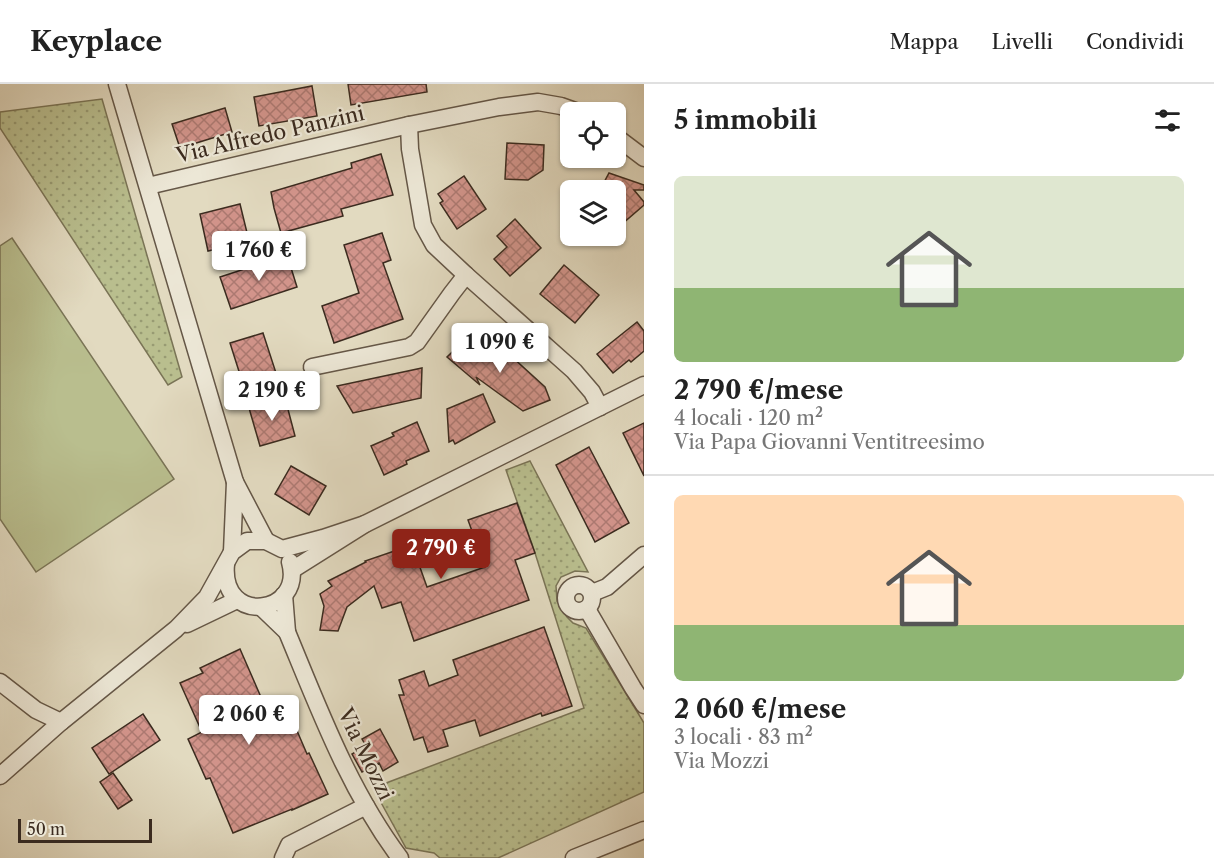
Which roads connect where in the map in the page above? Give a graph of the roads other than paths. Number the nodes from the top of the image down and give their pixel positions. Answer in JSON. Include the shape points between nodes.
{"nodes":[{"id":1,"x":117,"y":84,"type":"edge"},
{"id":2,"x":560,"y":106,"type":"edge"},
{"id":3,"x":409,"y":125,"type":"junction"},
{"id":4,"x":626,"y":144,"type":"edge"},
{"id":5,"x":644,"y":158,"type":"edge"},
{"id":6,"x":148,"y":186,"type":"junction"},
{"id":7,"x":466,"y":275,"type":"junction"},
{"id":8,"x":312,"y":367,"type":"dead end"},
{"id":9,"x":644,"y":385,"type":"edge"},
{"id":10,"x":600,"y":406,"type":"junction"},
{"id":11,"x":235,"y":482,"type":"junction"},
{"id":12,"x":365,"y":524,"type":"junction"},
{"id":13,"x":266,"y":541,"type":"junction"},
{"id":14,"x":282,"y":549,"type":"junction"},
{"id":15,"x":644,"y":555,"type":"edge"},
{"id":16,"x":229,"y":558,"type":"junction"},
{"id":17,"x":292,"y":570,"type":"junction"},
{"id":18,"x":284,"y":595,"type":"junction"},
{"id":19,"x":237,"y":600,"type":"junction"},
{"id":20,"x":261,"y":607,"type":"junction"},
{"id":21,"x":176,"y":629,"type":"junction"},
{"id":22,"x":287,"y":632,"type":"junction"},
{"id":23,"x":0,"y":682,"type":"edge"},
{"id":24,"x":644,"y":705,"type":"edge"},
{"id":25,"x":61,"y":722,"type":"junction"},
{"id":26,"x":0,"y":776,"type":"edge"},
{"id":27,"x":366,"y":806,"type":"junction"},
{"id":28,"x":644,"y":830,"type":"edge"},
{"id":29,"x":283,"y":858,"type":"edge"},
{"id":30,"x":400,"y":858,"type":"edge"},
{"id":31,"x":574,"y":858,"type":"edge"}],
"edges":[{"from":1,"to":6,"type":"street"},
{"from":2,"to":3,"type":"street","name":"Via Alfredo Panzini","via":[[538,102]]},
{"from":3,"to":6,"type":"street","name":"Via Alfredo Panzini"},
{"from":3,"to":7,"type":"street","via":[[423,225],[434,245]]},
{"from":4,"to":5,"type":"street"},
{"from":6,"to":11,"type":"street"},
{"from":7,"to":8,"type":"street","via":[[417,342],[409,347]]},
{"from":7,"to":10,"type":"street","via":[[574,371]]},
{"from":9,"to":10,"type":"street"},
{"from":10,"to":12,"type":"street"},
{"from":11,"to":13,"type":"street"},
{"from":11,"to":16,"type":"street"},
{"from":12,"to":14,"type":"street"},
{"from":12,"to":17,"type":"street"},
{"from":13,"to":14,"type":"street"},
{"from":13,"to":16,"type":"street","via":[[247,541]]},
{"from":14,"to":17,"type":"street"},
{"from":15,"to":24,"type":"street","via":[[590,601]]},
{"from":16,"to":19,"type":"street","via":[[225,577]]},
{"from":16,"to":21,"type":"street","via":[[207,597]]},
{"from":17,"to":18,"type":"street"},
{"from":18,"to":20,"type":"street"},
{"from":18,"to":22,"type":"street"},
{"from":19,"to":20,"type":"street"},
{"from":19,"to":21,"type":"street"},
{"from":20,"to":22,"type":"street"},
{"from":21,"to":25,"type":"street"},
{"from":22,"to":27,"type":"street","name":"Via Mozzi","via":[[338,753]]},
{"from":23,"to":25,"type":"street","via":[[36,710]]},
{"from":25,"to":26,"type":"street"},
{"from":27,"to":29,"type":"street","via":[[289,845]]},
{"from":27,"to":30,"type":"street","name":"Via Mozzi"},
{"from":28,"to":31,"type":"street"}]}
